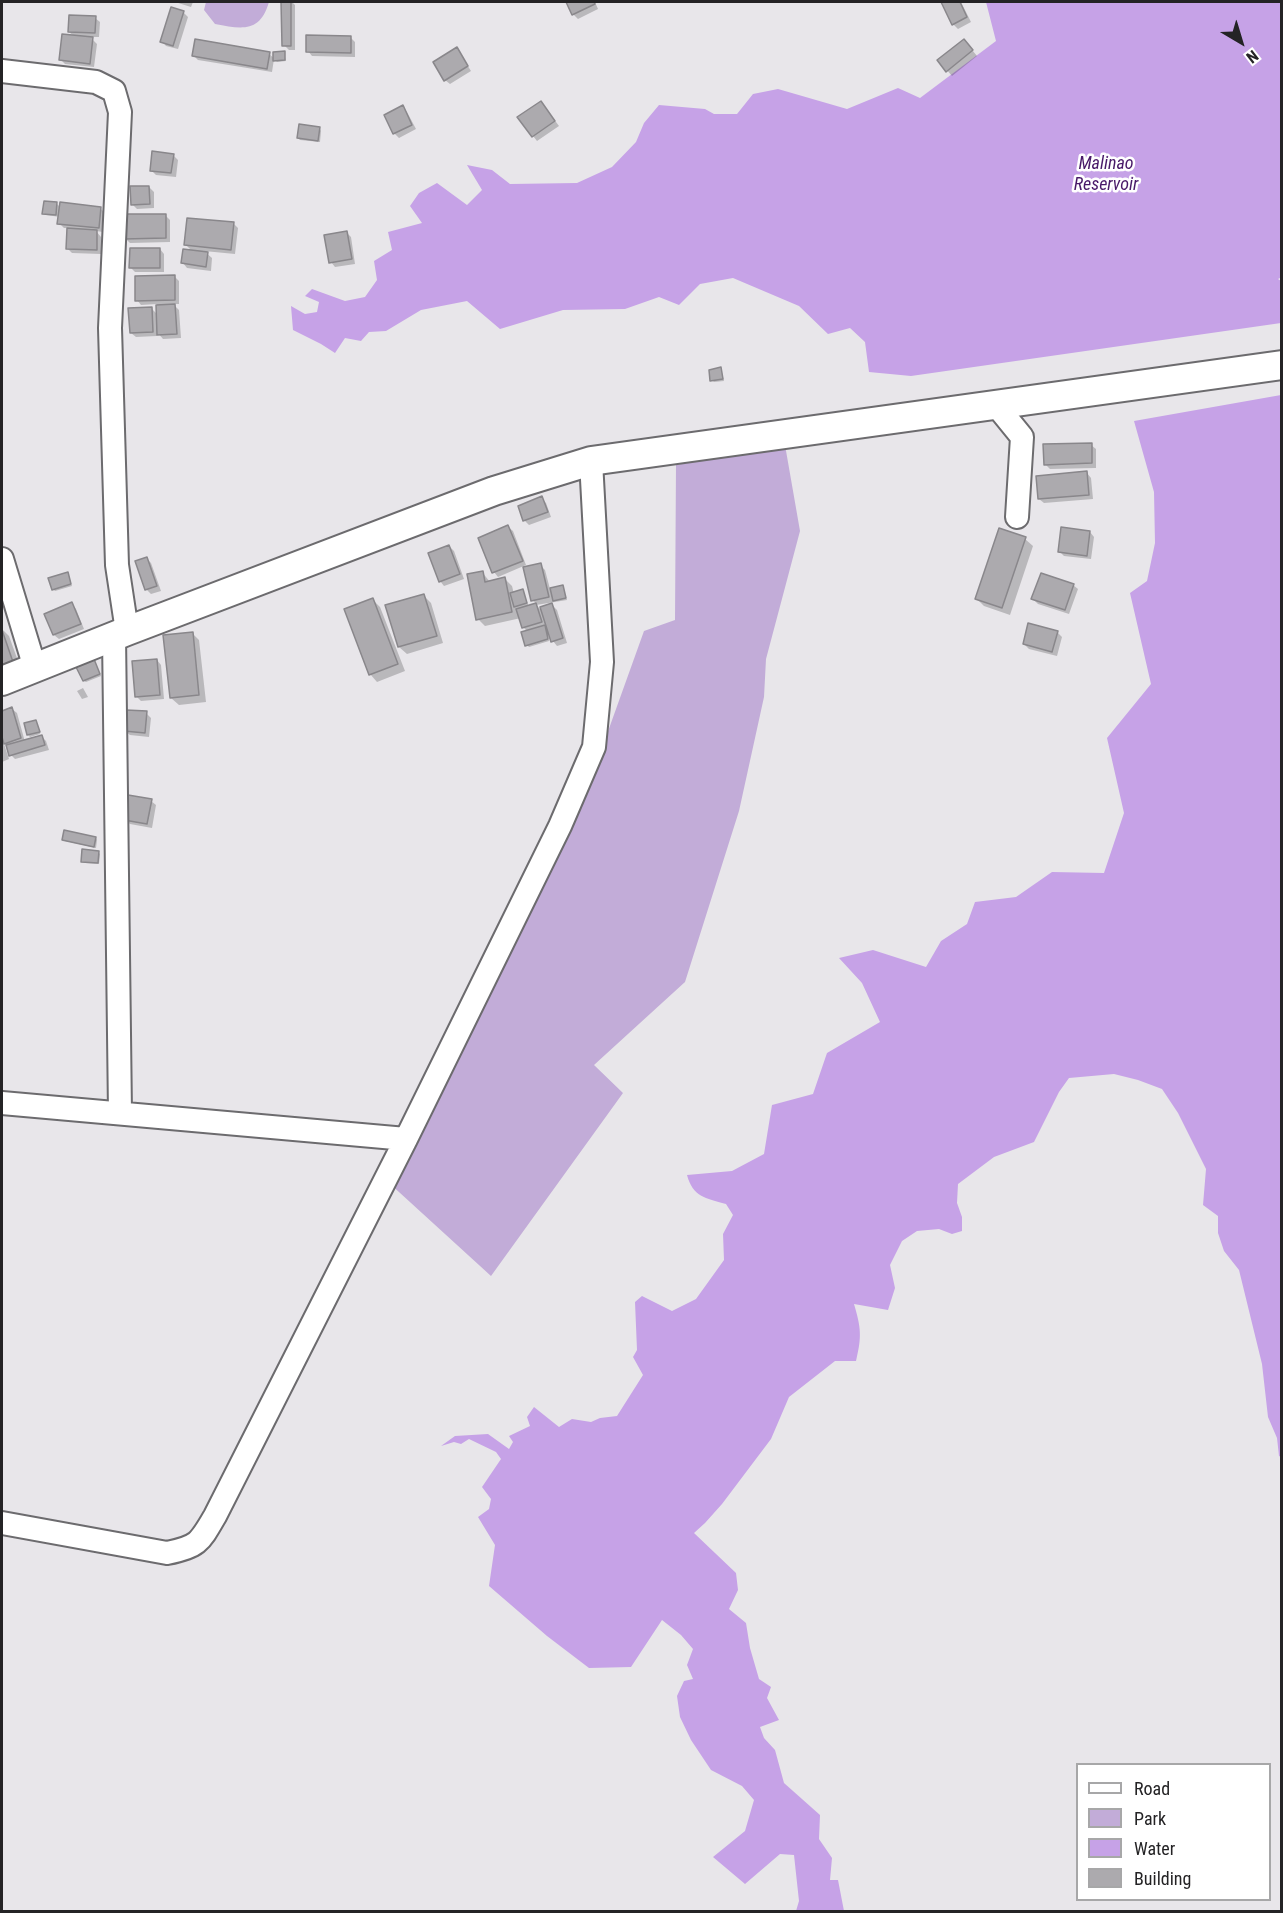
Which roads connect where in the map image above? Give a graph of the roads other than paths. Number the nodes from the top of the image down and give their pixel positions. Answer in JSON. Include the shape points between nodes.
{"nodes":[{"id":1,"x":2,"y":71,"type":"edge"},
{"id":2,"x":1281,"y":365,"type":"edge"},
{"id":3,"x":996,"y":405,"type":"junction"},
{"id":4,"x":591,"y":462,"type":"junction"},
{"id":5,"x":1017,"y":517,"type":"dead end"},
{"id":6,"x":2,"y":559,"type":"edge"},
{"id":7,"x":121,"y":634,"type":"junction"},
{"id":8,"x":35,"y":668,"type":"junction"},
{"id":9,"x":2,"y":681,"type":"edge"},
{"id":10,"x":2,"y":1103,"type":"edge"},
{"id":11,"x":120,"y":1113,"type":"junction"},
{"id":12,"x":406,"y":1139,"type":"junction"},
{"id":13,"x":2,"y":1523,"type":"edge"}],
"edges":[{"from":1,"to":7,"type":"street","via":[[96,82],[114,91],[120,112],[110,328]]},
{"from":2,"to":3,"type":"main road"},
{"from":3,"to":4,"type":"main road"},
{"from":3,"to":5,"type":"street","via":[[1022,437]]},
{"from":4,"to":7,"type":"main road","via":[[494,492]]},
{"from":4,"to":12,"type":"street","via":[[602,662],[594,747],[560,826]]},
{"from":6,"to":8,"type":"street"},
{"from":7,"to":8,"type":"main road"},
{"from":7,"to":11,"type":"street"},
{"from":8,"to":9,"type":"main road"},
{"from":10,"to":11,"type":"street"},
{"from":11,"to":12,"type":"street"},
{"from":12,"to":13,"type":"street","via":[[201,1540],[186,1550],[167,1553]]}]}
